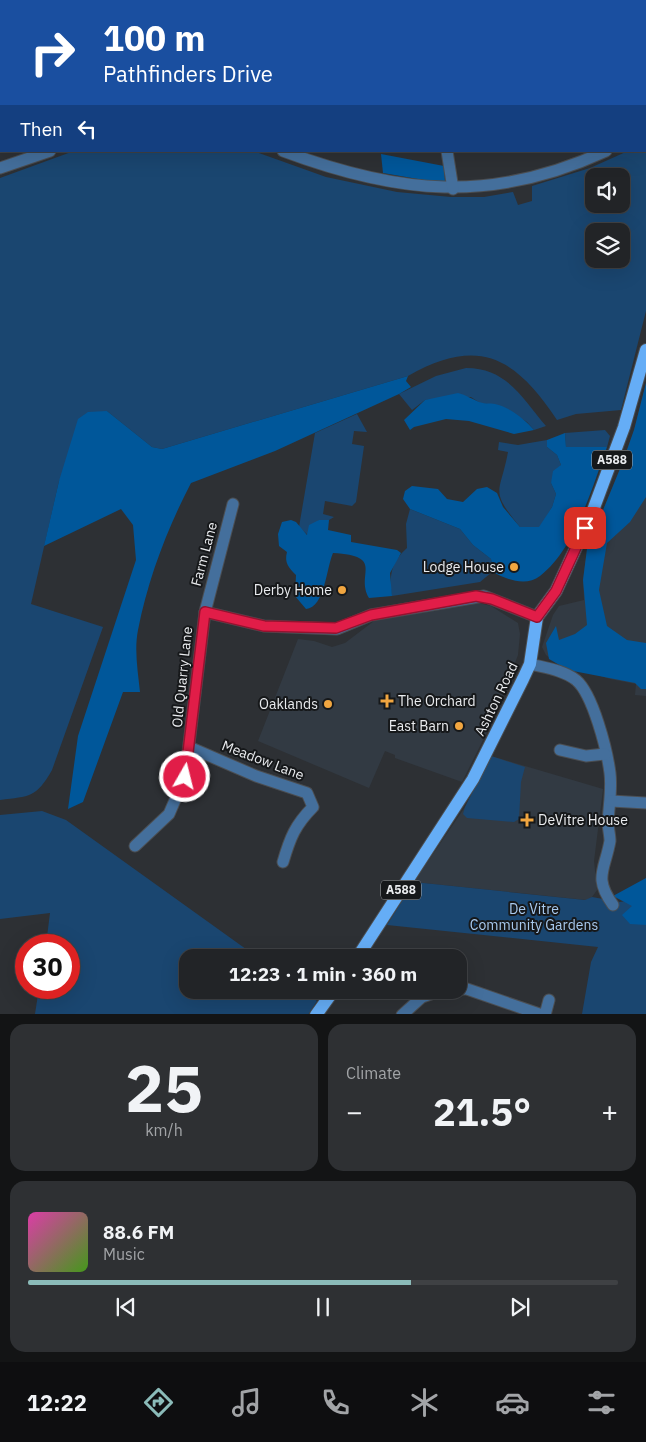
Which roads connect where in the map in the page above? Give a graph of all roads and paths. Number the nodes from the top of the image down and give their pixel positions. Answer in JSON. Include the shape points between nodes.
{"nodes":[{"id":1,"x":47,"y":152,"type":"edge"},
{"id":2,"x":286,"y":152,"type":"edge"},
{"id":3,"x":446,"y":152,"type":"edge"},
{"id":4,"x":604,"y":152,"type":"edge"},
{"id":5,"x":0,"y":168,"type":"edge"},
{"id":6,"x":453,"y":189,"type":"junction"},
{"id":7,"x":646,"y":350,"type":"edge"},
{"id":8,"x":233,"y":504,"type":"dead end"},
{"id":9,"x":205,"y":612,"type":"junction"},
{"id":10,"x":537,"y":617,"type":"junction"},
{"id":11,"x":530,"y":664,"type":"junction"},
{"id":12,"x":189,"y":747,"type":"junction"},
{"id":13,"x":560,"y":750,"type":"dead end"},
{"id":14,"x":605,"y":754,"type":"junction"},
{"id":15,"x":611,"y":801,"type":"junction"},
{"id":16,"x":646,"y":803,"type":"edge"},
{"id":17,"x":135,"y":846,"type":"dead end"},
{"id":18,"x":284,"y":862,"type":"dead end"},
{"id":19,"x":614,"y":905,"type":"dead end"},
{"id":20,"x":363,"y":949,"type":"edge"},
{"id":21,"x":467,"y":989,"type":"edge"},
{"id":22,"x":327,"y":999,"type":"edge"},
{"id":23,"x":419,"y":999,"type":"edge"},
{"id":24,"x":549,"y":1000,"type":"dead end"},
{"id":25,"x":316,"y":1014,"type":"edge"},
{"id":26,"x":402,"y":1014,"type":"edge"},
{"id":27,"x":543,"y":1014,"type":"edge"}],
"edges":[{"from":1,"to":5,"type":"street"},
{"from":2,"to":6,"type":"street","via":[[316,164],[374,178]]},
{"from":3,"to":6,"type":"street"},
{"from":4,"to":6,"type":"street","via":[[552,174],[488,187]]},
{"from":7,"to":10,"type":"main road","name":"Ashton Road","number":"A588","via":[[624,427],[592,513],[560,583]]},
{"from":8,"to":9,"type":"street","name":"Farm Lane"},
{"from":9,"to":10,"type":"street","via":[[264,626],[336,628],[371,615],[476,596]]},
{"from":9,"to":12,"type":"street","name":"Old Quarry Lane"},
{"from":10,"to":11,"type":"main road","name":"Ashton Road","number":"A588"},
{"from":11,"to":14,"type":"street","via":[[566,674],[586,690]]},
{"from":11,"to":20,"type":"main road","name":"Ashton Road","number":"A588","via":[[473,779]]},
{"from":12,"to":17,"type":"street","name":"Old Quarry Lane","via":[[185,777],[169,814]]},
{"from":12,"to":18,"type":"street","name":"Meadow Lane","via":[[256,776],[307,793],[313,807],[299,821],[289,841]]},
{"from":13,"to":14,"type":"street","via":[[586,756]]},
{"from":14,"to":15,"type":"street","via":[[610,772]]},
{"from":15,"to":16,"type":"street"},
{"from":15,"to":19,"type":"street","via":[[610,840],[601,881],[604,892]]},
{"from":21,"to":27,"type":"street"},
{"from":22,"to":25,"type":"main road"},
{"from":23,"to":26,"type":"street"},
{"from":24,"to":27,"type":"street"}]}
